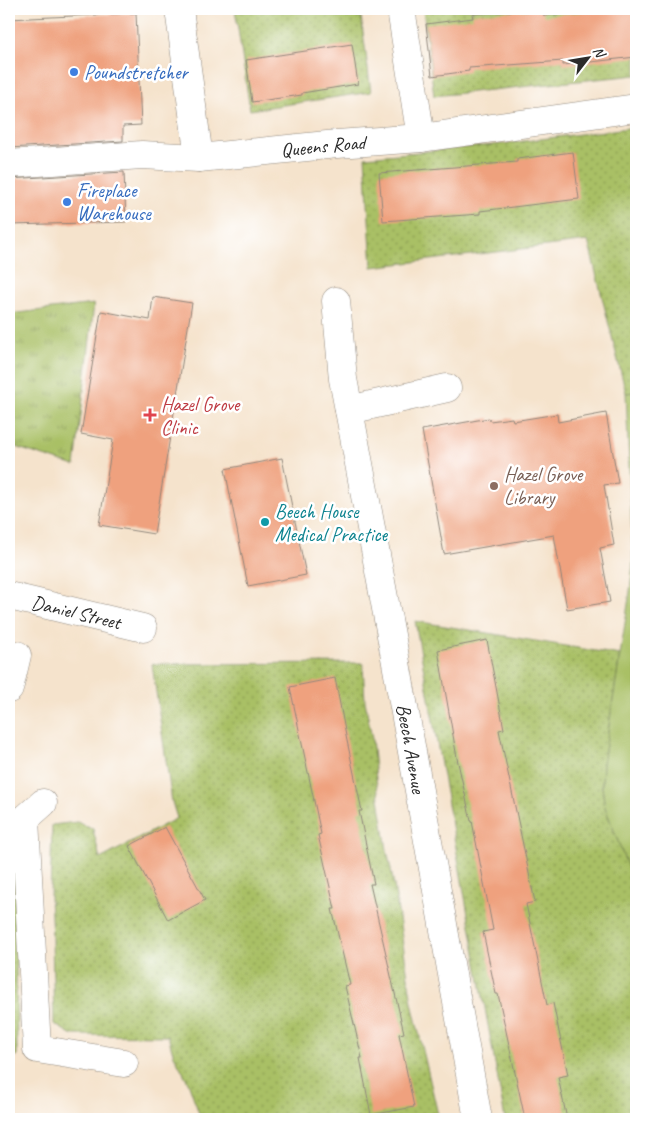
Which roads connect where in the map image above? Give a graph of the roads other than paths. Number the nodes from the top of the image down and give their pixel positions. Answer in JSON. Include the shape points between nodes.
{"nodes":[{"id":1,"x":179,"y":9,"type":"edge"},
{"id":2,"x":401,"y":9,"type":"edge"},
{"id":3,"x":636,"y":108,"type":"edge"},
{"id":4,"x":421,"y":138,"type":"junction"},
{"id":5,"x":199,"y":158,"type":"junction"},
{"id":6,"x":9,"y":164,"type":"edge"},
{"id":7,"x":336,"y":302,"type":"dead end"},
{"id":8,"x":448,"y":388,"type":"dead end"},
{"id":9,"x":349,"y":410,"type":"junction"},
{"id":10,"x":9,"y":596,"type":"edge"},
{"id":11,"x":144,"y":628,"type":"dead end"},
{"id":12,"x":17,"y":656,"type":"dead end"},
{"id":13,"x":9,"y":689,"type":"edge"},
{"id":14,"x":26,"y":812,"type":"edge"},
{"id":15,"x":124,"y":1063,"type":"dead end"},
{"id":16,"x":478,"y":1119,"type":"edge"}],
"edges":[{"from":1,"to":5,"type":"street"},
{"from":2,"to":4,"type":"street"},
{"from":3,"to":4,"type":"street","name":"Queens Road"},
{"from":4,"to":5,"type":"street","name":"Queens Road"},
{"from":5,"to":6,"type":"street","name":"Queens Road","via":[[142,155]]},
{"from":7,"to":9,"type":"street","name":"Beech Avenue"},
{"from":8,"to":9,"type":"street"},
{"from":9,"to":16,"type":"street","name":"Beech Avenue"},
{"from":10,"to":11,"type":"street","name":"Daniel Street"},
{"from":12,"to":13,"type":"street"},
{"from":14,"to":15,"type":"street","via":[[37,1049]]}]}
